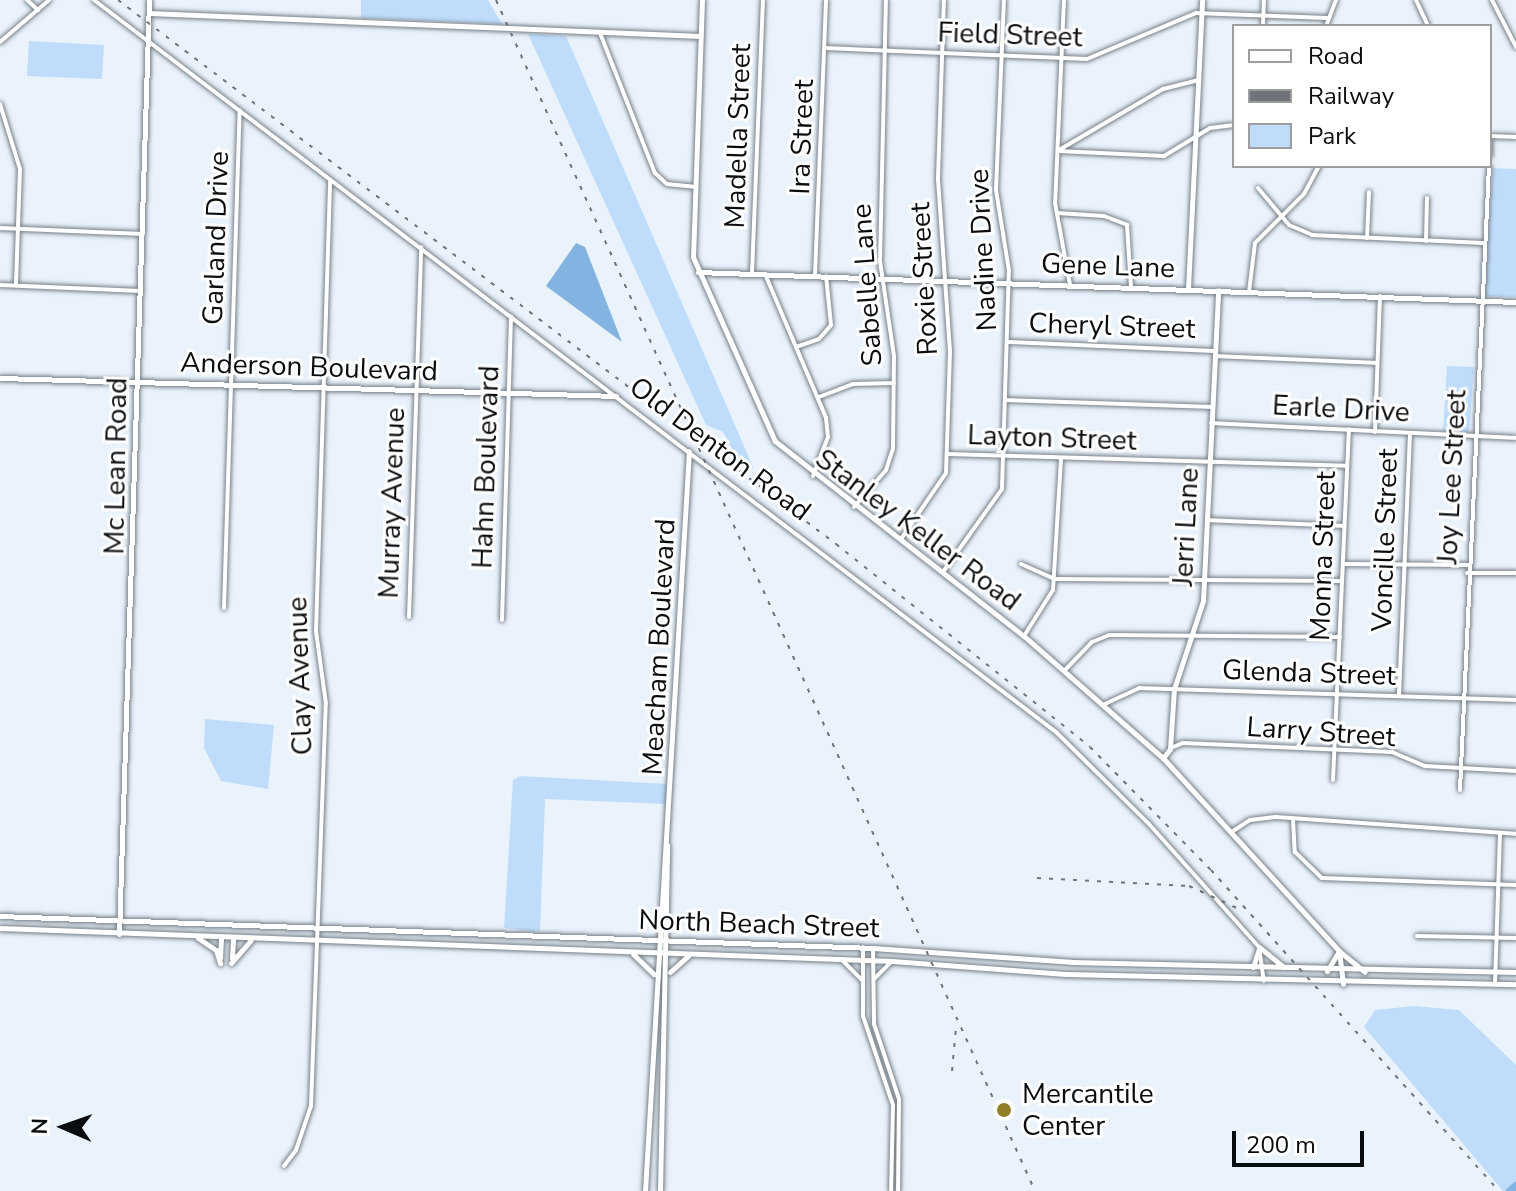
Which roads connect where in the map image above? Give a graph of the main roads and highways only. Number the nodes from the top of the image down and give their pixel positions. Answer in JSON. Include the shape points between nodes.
{"nodes":[{"id":1,"x":149,"y":0,"type":"edge"},
{"id":2,"x":702,"y":0,"type":"edge"},
{"id":3,"x":1202,"y":0,"type":"edge"},
{"id":4,"x":149,"y":13,"type":"junction"},
{"id":5,"x":701,"y":36,"type":"junction"},
{"id":6,"x":698,"y":272,"type":"junction"},
{"id":7,"x":1188,"y":289,"type":"junction"},
{"id":8,"x":1218,"y":290,"type":"junction"},
{"id":9,"x":1516,"y":302,"type":"edge"},
{"id":10,"x":0,"y":378,"type":"edge"},
{"id":11,"x":137,"y":382,"type":"junction"},
{"id":12,"x":616,"y":396,"type":"road end"},
{"id":13,"x":689,"y":451,"type":"road end"},
{"id":14,"x":1163,"y":758,"type":"junction"},
{"id":15,"x":667,"y":844,"type":"junction"},
{"id":16,"x":0,"y":916,"type":"edge"},
{"id":17,"x":120,"y":920,"type":"junction"},
{"id":18,"x":0,"y":928,"type":"edge"},
{"id":19,"x":119,"y":934,"type":"junction"},
{"id":20,"x":545,"y":936,"type":"junction"},
{"id":21,"x":197,"y":937,"type":"junction"},
{"id":22,"x":221,"y":938,"type":"junction"},
{"id":23,"x":233,"y":938,"type":"junction"},
{"id":24,"x":254,"y":939,"type":"junction"},
{"id":25,"x":657,"y":939,"type":"junction"},
{"id":26,"x":669,"y":939,"type":"junction"},
{"id":27,"x":766,"y":944,"type":"junction"},
{"id":28,"x":801,"y":945,"type":"junction"},
{"id":29,"x":544,"y":949,"type":"junction"},
{"id":30,"x":1339,"y":951,"type":"junction"},
{"id":31,"x":628,"y":953,"type":"junction"},
{"id":32,"x":656,"y":954,"type":"junction"},
{"id":33,"x":669,"y":954,"type":"junction"},
{"id":34,"x":690,"y":955,"type":"junction"},
{"id":35,"x":766,"y":957,"type":"junction"},
{"id":36,"x":801,"y":959,"type":"junction"},
{"id":37,"x":1052,"y":961,"type":"junction"},
{"id":38,"x":1142,"y":965,"type":"junction"},
{"id":39,"x":1251,"y":968,"type":"junction"},
{"id":40,"x":1289,"y":969,"type":"junction"},
{"id":41,"x":1327,"y":971,"type":"junction"},
{"id":42,"x":1343,"y":972,"type":"junction"},
{"id":43,"x":1366,"y":972,"type":"junction"},
{"id":44,"x":1516,"y":972,"type":"edge"},
{"id":45,"x":1051,"y":974,"type":"junction"},
{"id":46,"x":655,"y":976,"type":"junction"},
{"id":47,"x":668,"y":976,"type":"junction"},
{"id":48,"x":1142,"y":977,"type":"junction"},
{"id":49,"x":1343,"y":984,"type":"junction"},
{"id":50,"x":1516,"y":984,"type":"edge"},
{"id":51,"x":645,"y":1191,"type":"edge"},
{"id":52,"x":660,"y":1191,"type":"edge"}],
"edges":[{"from":1,"to":4,"type":"main road","name":"Mc Lean Road"},
{"from":2,"to":5,"type":"main road","name":"Stanley Keller Road"},
{"from":3,"to":7,"type":"main road"},
{"from":4,"to":5,"type":"main road"},
{"from":4,"to":11,"type":"main road","name":"Mc Lean Road"},
{"from":5,"to":6,"type":"main road","name":"Stanley Keller Road","via":[[692,250]]},
{"from":6,"to":7,"type":"main road","name":"Gene Lane"},
{"from":6,"to":14,"type":"main road","name":"Stanley Keller Road","via":[[775,441],[813,476],[1024,636]]},
{"from":7,"to":8,"type":"main road","name":"Gene Lane"},
{"from":8,"to":9,"type":"main road","name":"Gene Lane"},
{"from":8,"to":14,"type":"main road","name":"Jerri Lane","via":[[1204,580],[1174,689],[1170,749]]},
{"from":10,"to":11,"type":"main road","name":"Anderson Boulevard"},
{"from":11,"to":12,"type":"main road","name":"Anderson Boulevard"},
{"from":11,"to":17,"type":"main road","name":"Mc Lean Road"},
{"from":13,"to":15,"type":"main road","name":"Meacham Boulevard"},
{"from":14,"to":30,"type":"main road","name":"Stanley Keller Road"},
{"from":15,"to":25,"type":"main road","name":"Meacham Boulevard"},
{"from":15,"to":26,"type":"main road","name":"Meacham Boulevard"},
{"from":16,"to":17,"type":"main road","name":"North Beach Street"},
{"from":17,"to":19,"type":"main road","name":"Mc Lean Road"},
{"from":17,"to":20,"type":"main road","name":"North Beach Street"},
{"from":18,"to":19,"type":"main road","name":"North Beach Street"},
{"from":19,"to":21,"type":"main road","name":"North Beach Street"},
{"from":20,"to":25,"type":"main road","name":"North Beach Street"},
{"from":20,"to":29,"type":"main road"},
{"from":21,"to":22,"type":"main road","name":"North Beach Street"},
{"from":21,"to":22,"type":"main road","via":[[216,950],[220,963]]},
{"from":22,"to":23,"type":"main road","name":"North Beach Street"},
{"from":23,"to":24,"type":"main road","name":"North Beach Street"},
{"from":23,"to":24,"type":"main road","via":[[231,963]]},
{"from":24,"to":29,"type":"main road","name":"North Beach Street"},
{"from":25,"to":26,"type":"main road","name":"North Beach Street"},
{"from":25,"to":32,"type":"main road","name":"Meacham Boulevard"},
{"from":26,"to":27,"type":"main road","name":"North Beach Street"},
{"from":26,"to":33,"type":"main road","name":"Meacham Boulevard"},
{"from":27,"to":28,"type":"main road","name":"North Beach Street"},
{"from":27,"to":35,"type":"main road"},
{"from":28,"to":36,"type":"main road"},
{"from":28,"to":37,"type":"main road","name":"North Beach Street"},
{"from":29,"to":31,"type":"main road","name":"North Beach Street"},
{"from":30,"to":41,"type":"main road"},
{"from":30,"to":42,"type":"main road"},
{"from":30,"to":43,"type":"main road","name":"Stanley Keller Road"},
{"from":31,"to":32,"type":"main road","name":"North Beach Street"},
{"from":31,"to":46,"type":"main road","via":[[644,959]]},
{"from":32,"to":33,"type":"main road","name":"North Beach Street"},
{"from":32,"to":46,"type":"main road","name":"Meacham Boulevard"},
{"from":33,"to":34,"type":"main road","name":"North Beach Street"},
{"from":33,"to":47,"type":"main road","name":"Meacham Boulevard"},
{"from":34,"to":35,"type":"main road","name":"North Beach Street"},
{"from":34,"to":47,"type":"main road"},
{"from":35,"to":36,"type":"main road","name":"North Beach Street"},
{"from":36,"to":45,"type":"main road","name":"North Beach Street"},
{"from":37,"to":38,"type":"main road","name":"North Beach Street"},
{"from":37,"to":45,"type":"main road"},
{"from":38,"to":39,"type":"main road","name":"North Beach Street"},
{"from":38,"to":48,"type":"main road"},
{"from":39,"to":40,"type":"main road","name":"North Beach Street"},
{"from":39,"to":40,"type":"main road","via":[[1260,960],[1259,947]]},
{"from":40,"to":41,"type":"main road","name":"North Beach Street"},
{"from":41,"to":42,"type":"main road","name":"North Beach Street"},
{"from":42,"to":43,"type":"main road","name":"North Beach Street"},
{"from":42,"to":49,"type":"main road"},
{"from":43,"to":44,"type":"main road","name":"North Beach Street"},
{"from":45,"to":48,"type":"main road","name":"North Beach Street"},
{"from":46,"to":51,"type":"main road","name":"Meacham Boulevard"},
{"from":47,"to":52,"type":"main road","name":"Meacham Boulevard"},
{"from":48,"to":49,"type":"main road","name":"North Beach Street"},
{"from":49,"to":50,"type":"main road","name":"North Beach Street"}]}
